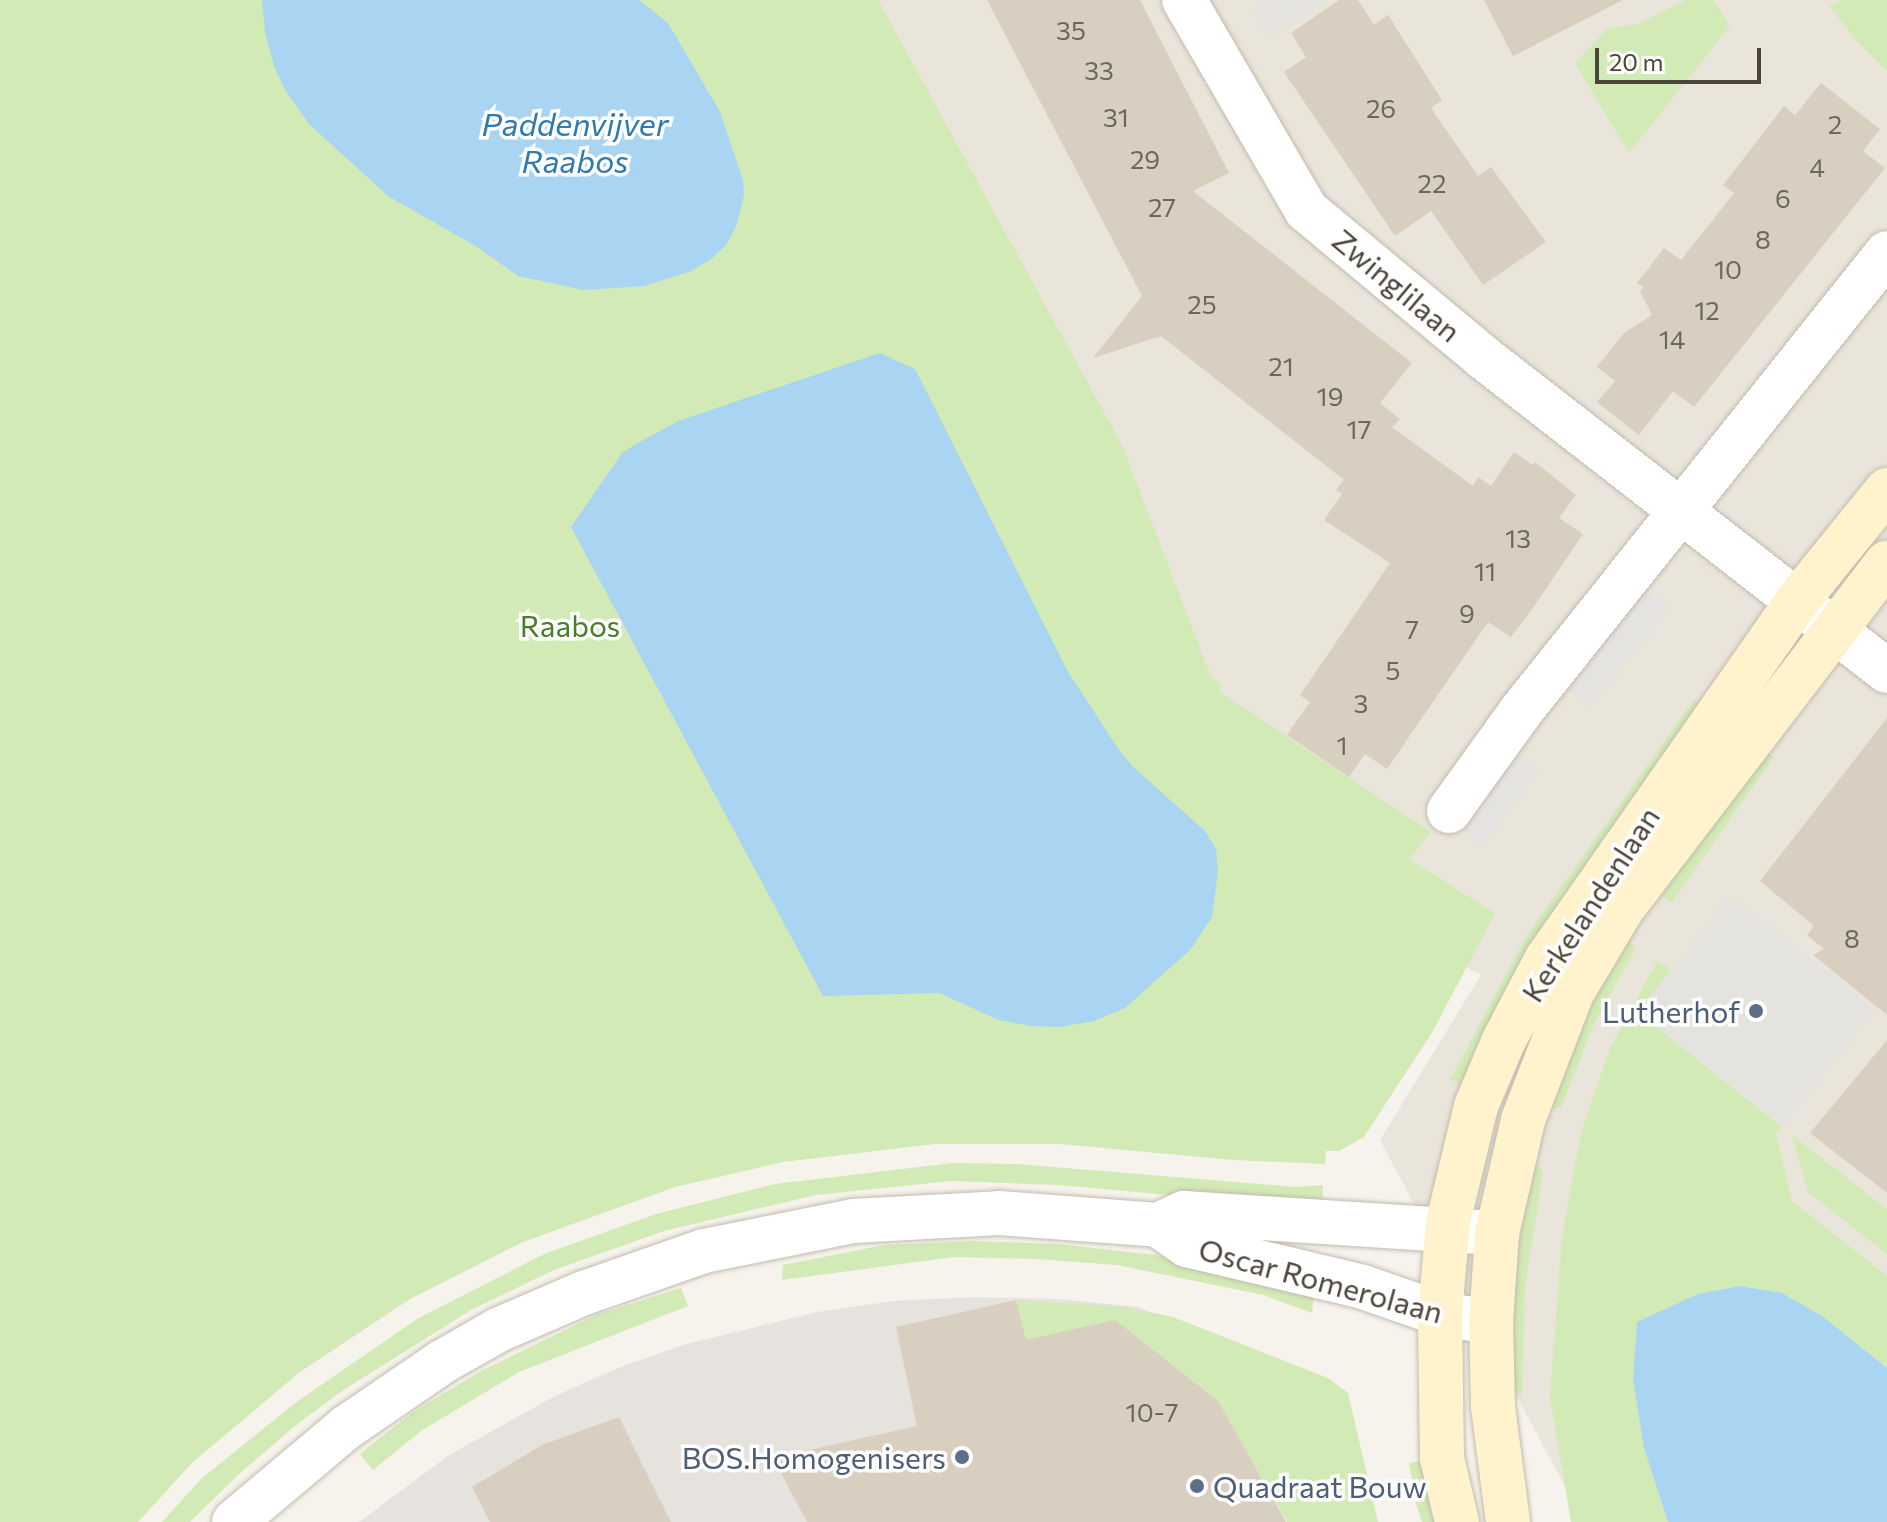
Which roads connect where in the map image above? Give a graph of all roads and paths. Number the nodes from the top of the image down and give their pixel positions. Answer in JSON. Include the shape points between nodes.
{"nodes":[{"id":1,"x":1184,"y":0,"type":"edge"},
{"id":2,"x":1887,"y":253,"type":"edge"},
{"id":3,"x":1887,"y":490,"type":"edge"},
{"id":4,"x":1678,"y":511,"type":"junction"},
{"id":5,"x":1887,"y":563,"type":"edge"},
{"id":6,"x":1813,"y":613,"type":"junction"},
{"id":7,"x":1887,"y":671,"type":"edge"},
{"id":8,"x":1449,"y":811,"type":"dead end"},
{"id":9,"x":1158,"y":1225,"type":"junction"},
{"id":10,"x":1447,"y":1231,"type":"junction"},
{"id":11,"x":1497,"y":1233,"type":"junction"},
{"id":12,"x":1440,"y":1314,"type":"junction"},
{"id":13,"x":1491,"y":1322,"type":"junction"},
{"id":14,"x":234,"y":1522,"type":"edge"},
{"id":15,"x":1457,"y":1522,"type":"edge"},
{"id":16,"x":1508,"y":1522,"type":"edge"}],
"edges":[{"from":1,"to":4,"type":"street","name":"Zwinglilaan","via":[[1306,210]]},
{"from":2,"to":4,"type":"street"},
{"from":3,"to":6,"type":"street","name":"Kerkelandenlaan"},
{"from":4,"to":6,"type":"street","name":"Zwinglilaan"},
{"from":4,"to":8,"type":"street"},
{"from":5,"to":6,"type":"street","name":"Kerkelandenlaan"},
{"from":6,"to":7,"type":"street"},
{"from":6,"to":10,"type":"street","name":"Kerkelandenlaan","via":[[1546,960],[1476,1106]]},
{"from":6,"to":11,"type":"street","name":"Kerkelandenlaan","via":[[1572,993],[1523,1120]]},
{"from":9,"to":10,"type":"street","name":"Oscar Romerolaan","via":[[1184,1213]]},
{"from":9,"to":12,"type":"street","name":"Oscar Romerolaan","via":[[1187,1245],[1363,1287]]},
{"from":9,"to":14,"type":"street","name":"Oscar Romerolaan","via":[[999,1213],[917,1215],[853,1221],[704,1251],[584,1293],[498,1330],[442,1362],[347,1427]]},
{"from":10,"to":11,"type":"street","name":"Oscar Romerolaan"},
{"from":10,"to":12,"type":"street","name":"Kerkelandenlaan"},
{"from":11,"to":13,"type":"street","name":"Kerkelandenlaan"},
{"from":12,"to":13,"type":"street","name":"Oscar Romerolaan"},
{"from":12,"to":15,"type":"street","name":"Kerkelandenlaan","via":[[1442,1458]]},
{"from":13,"to":16,"type":"street","name":"Kerkelandenlaan","via":[[1496,1437]]}]}
